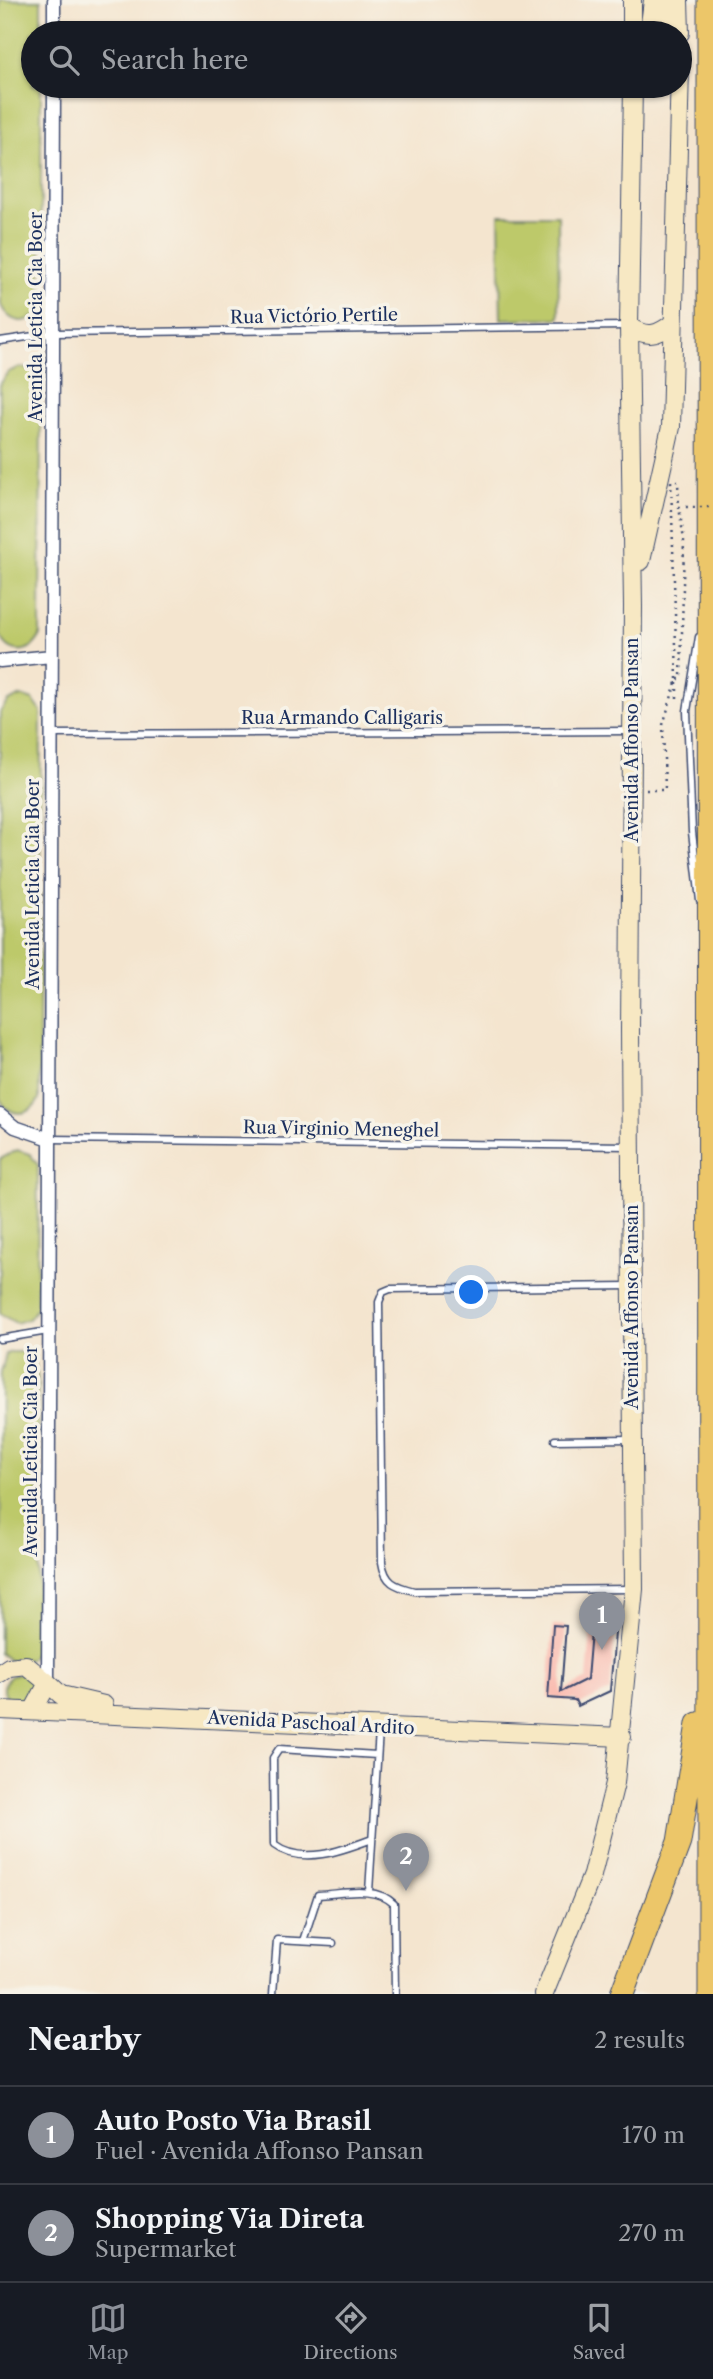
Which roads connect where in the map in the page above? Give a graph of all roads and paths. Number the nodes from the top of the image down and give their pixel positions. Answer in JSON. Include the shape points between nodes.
{"nodes":[{"id":1,"x":54,"y":0,"type":"edge"},
{"id":2,"x":632,"y":0,"type":"edge"},
{"id":3,"x":653,"y":0,"type":"edge"},
{"id":4,"x":662,"y":0,"type":"edge"},
{"id":5,"x":680,"y":0,"type":"edge"},
{"id":6,"x":709,"y":0,"type":"edge"},
{"id":7,"x":54,"y":21,"type":"edge"},
{"id":8,"x":632,"y":21,"type":"edge"},
{"id":9,"x":650,"y":21,"type":"edge"},
{"id":10,"x":664,"y":21,"type":"edge"},
{"id":11,"x":680,"y":21,"type":"edge"},
{"id":12,"x":54,"y":98,"type":"edge"},
{"id":13,"x":632,"y":98,"type":"edge"},
{"id":14,"x":641,"y":98,"type":"edge"},
{"id":15,"x":673,"y":98,"type":"edge"},
{"id":16,"x":680,"y":98,"type":"edge"},
{"id":17,"x":634,"y":151,"type":"junction"},
{"id":18,"x":680,"y":154,"type":"junction"},
{"id":19,"x":673,"y":323,"type":"junction"},
{"id":20,"x":629,"y":326,"type":"junction"},
{"id":21,"x":54,"y":333,"type":"junction"},
{"id":22,"x":0,"y":341,"type":"edge"},
{"id":23,"x":679,"y":507,"type":"junction"},
{"id":24,"x":713,"y":507,"type":"edge"},
{"id":25,"x":634,"y":606,"type":"junction"},
{"id":26,"x":52,"y":656,"type":"junction"},
{"id":27,"x":0,"y":661,"type":"edge"},
{"id":28,"x":677,"y":679,"type":"junction"},
{"id":29,"x":678,"y":707,"type":"dead end"},
{"id":30,"x":633,"y":730,"type":"junction"},
{"id":31,"x":51,"y":734,"type":"junction"},
{"id":32,"x":632,"y":791,"type":"junction"},
{"id":33,"x":0,"y":1115,"type":"edge"},
{"id":34,"x":50,"y":1139,"type":"junction"},
{"id":35,"x":631,"y":1146,"type":"junction"},
{"id":36,"x":632,"y":1286,"type":"junction"},
{"id":37,"x":48,"y":1331,"type":"junction"},
{"id":38,"x":0,"y":1339,"type":"edge"},
{"id":39,"x":632,"y":1439,"type":"junction"},
{"id":40,"x":555,"y":1440,"type":"dead end"},
{"id":41,"x":634,"y":1589,"type":"junction"},
{"id":42,"x":0,"y":1673,"type":"edge"},
{"id":43,"x":48,"y":1683,"type":"junction"},
{"id":44,"x":709,"y":1698,"type":"junction"},
{"id":45,"x":3,"y":1708,"type":"edge"},
{"id":46,"x":33,"y":1711,"type":"junction"},
{"id":47,"x":126,"y":1715,"type":"junction"},
{"id":48,"x":379,"y":1726,"type":"junction"},
{"id":49,"x":622,"y":1737,"type":"junction"},
{"id":50,"x":377,"y":1755,"type":"junction"},
{"id":51,"x":372,"y":1839,"type":"junction"},
{"id":52,"x":369,"y":1892,"type":"junction"},
{"id":53,"x":303,"y":1941,"type":"junction"},
{"id":54,"x":334,"y":1943,"type":"dead end"},
{"id":55,"x":273,"y":1994,"type":"edge"},
{"id":56,"x":395,"y":1994,"type":"edge"},
{"id":57,"x":544,"y":1994,"type":"edge"},
{"id":58,"x":622,"y":1994,"type":"edge"},
{"id":59,"x":710,"y":1994,"type":"edge"}],
"edges":[{"from":1,"to":7,"type":"street"},
{"from":2,"to":8,"type":"main road"},
{"from":3,"to":9,"type":"main road"},
{"from":4,"to":10,"type":"main road"},
{"from":5,"to":11,"type":"main road"},
{"from":6,"to":44,"type":"highway"},
{"from":12,"to":21,"type":"street","name":"Avenida Leticia Cia Boer"},
{"from":13,"to":17,"type":"main road","name":"Avenida Affonso Pansan"},
{"from":14,"to":17,"type":"main road","name":"Avenida Affonso Pansan"},
{"from":15,"to":18,"type":"main road","name":"Avenida Affonso Pansan"},
{"from":16,"to":18,"type":"main road","name":"Avenida Affonso Pansan"},
{"from":17,"to":20,"type":"main road","name":"Avenida Affonso Pansan"},
{"from":18,"to":19,"type":"main road","name":"Avenida Affonso Pansan"},
{"from":19,"to":20,"type":"main road","via":[[659,335],[642,334]]},
{"from":19,"to":25,"type":"main road","name":"Avenida Affonso Pansan","via":[[671,427]]},
{"from":20,"to":21,"type":"lane","name":"Rua Victório Pertile"},
{"from":20,"to":25,"type":"main road","name":"Avenida Affonso Pansan"},
{"from":21,"to":22,"type":"lane","name":"Rua Victório Pertile"},
{"from":21,"to":26,"type":"street","name":"Avenida Leticia Cia Boer"},
{"from":23,"to":24,"type":"path","bridge":true},
{"from":23,"to":28,"type":"path","via":[[684,540],[681,679]]},
{"from":23,"to":28,"type":"path","bridge":true,"via":[[678,481],[671,481]]},
{"from":25,"to":30,"type":"main road","name":"Avenida Affonso Pansan"},
{"from":26,"to":27,"type":"street"},
{"from":26,"to":31,"type":"street","name":"Avenida Leticia Cia Boer"},
{"from":28,"to":29,"type":"path"},
{"from":28,"to":32,"type":"path","via":[[663,725],[665,790]]},
{"from":30,"to":31,"type":"lane","name":"Rua Armando Calligaris"},
{"from":30,"to":32,"type":"main road","name":"Avenida Affonso Pansan"},
{"from":31,"to":34,"type":"street","name":"Avenida Leticia Cia Boer"},
{"from":32,"to":35,"type":"main road","name":"Avenida Affonso Pansan"},
{"from":33,"to":34,"type":"street","via":[[15,1127]]},
{"from":34,"to":35,"type":"lane","name":"Rua Virginio Meneghel"},
{"from":34,"to":37,"type":"street","name":"Avenida Leticia Cia Boer"},
{"from":35,"to":36,"type":"main road","name":"Avenida Affonso Pansan"},
{"from":36,"to":39,"type":"main road","name":"Avenida Affonso Pansan"},
{"from":36,"to":41,"type":"lane","via":[[390,1289],[383,1292],[379,1315],[384,1576],[393,1585],[414,1591]]},
{"from":37,"to":38,"type":"lane"},
{"from":37,"to":43,"type":"street","name":"Avenida Leticia Cia Boer"},
{"from":39,"to":40,"type":"lane"},
{"from":39,"to":41,"type":"main road","name":"Avenida Affonso Pansan"},
{"from":41,"to":49,"type":"main road","name":"Avenida Affonso Pansan"},
{"from":42,"to":43,"type":"main road","via":[[26,1665]]},
{"from":43,"to":46,"type":"main road"},
{"from":43,"to":47,"type":"main road","via":[[61,1695]]},
{"from":44,"to":58,"type":"highway","via":[[694,1735],[679,1842]]},
{"from":44,"to":59,"type":"highway"},
{"from":45,"to":46,"type":"main road","name":"Avenida Paschoal Ardito"},
{"from":46,"to":47,"type":"main road","name":"Avenida Paschoal Ardito"},
{"from":47,"to":48,"type":"main road","name":"Avenida Paschoal Ardito"},
{"from":48,"to":49,"type":"main road","name":"Avenida Paschoal Ardito"},
{"from":48,"to":50,"type":"lane"},
{"from":49,"to":57,"type":"main road","name":"Avenida Affonso Pansan","via":[[592,1875]]},
{"from":50,"to":51,"type":"lane"},
{"from":50,"to":51,"type":"lane","via":[[279,1749],[273,1758],[274,1845],[284,1852],[332,1854]]},
{"from":51,"to":52,"type":"lane"},
{"from":52,"to":53,"type":"lane","via":[[318,1895]]},
{"from":52,"to":56,"type":"lane","via":[[394,1904]]},
{"from":53,"to":54,"type":"lane"},
{"from":53,"to":55,"type":"lane","via":[[276,1941]]}]}
